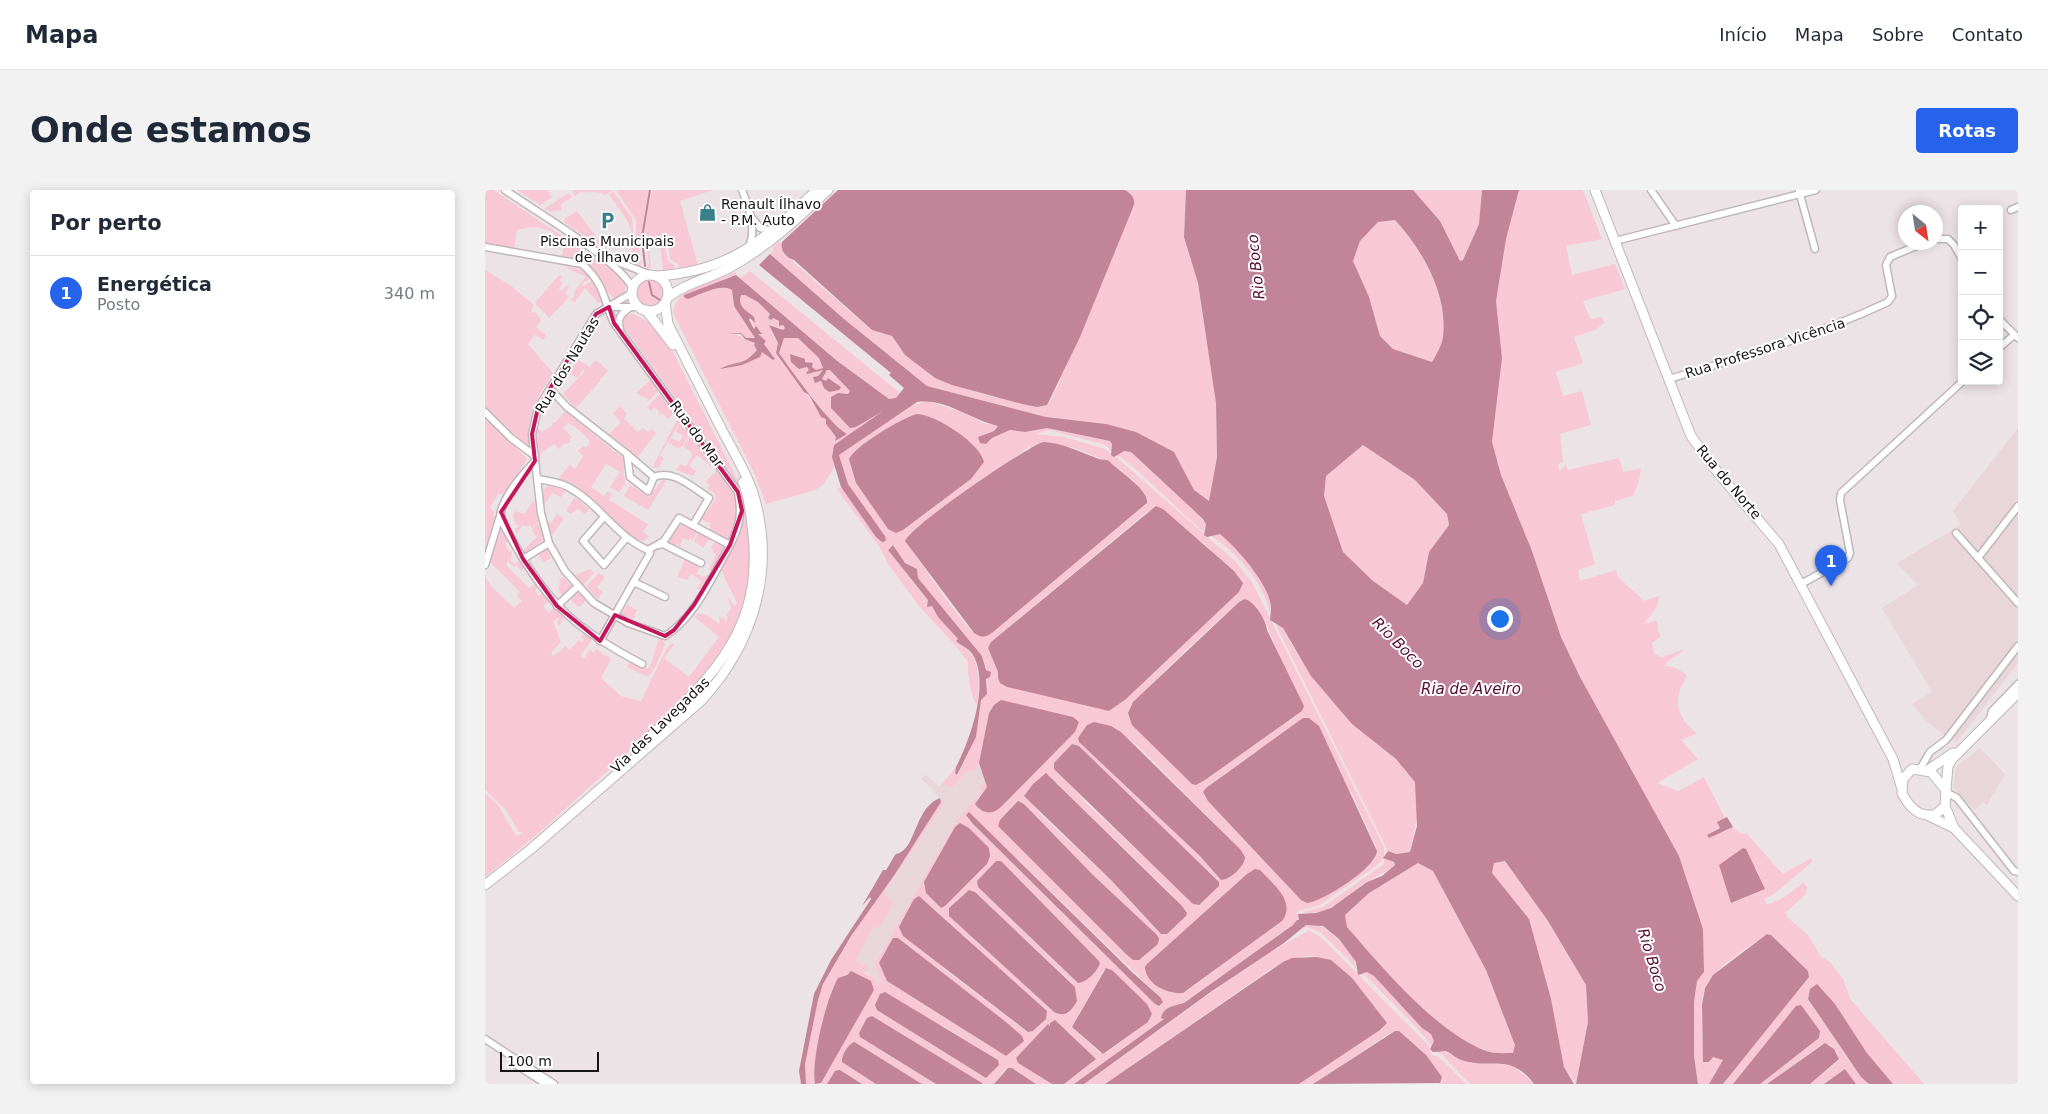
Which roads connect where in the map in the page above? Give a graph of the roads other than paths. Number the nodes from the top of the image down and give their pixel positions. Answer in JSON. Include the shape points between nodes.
{"nodes":[{"id":1,"x":505,"y":190,"type":"edge"},
{"id":2,"x":742,"y":190,"type":"edge"},
{"id":3,"x":817,"y":190,"type":"edge"},
{"id":4,"x":828,"y":190,"type":"edge"},
{"id":5,"x":1595,"y":190,"type":"edge"},
{"id":6,"x":1651,"y":190,"type":"edge"},
{"id":7,"x":1816,"y":190,"type":"edge"},
{"id":8,"x":1799,"y":192,"type":"edge"},
{"id":9,"x":2018,"y":207,"type":"edge"},
{"id":10,"x":2011,"y":210,"type":"dead end"},
{"id":11,"x":752,"y":218,"type":"junction"},
{"id":12,"x":1676,"y":226,"type":"junction"},
{"id":13,"x":772,"y":231,"type":"junction"},
{"id":14,"x":1943,"y":239,"type":"edge"},
{"id":15,"x":1615,"y":241,"type":"junction"},
{"id":16,"x":485,"y":247,"type":"edge"},
{"id":17,"x":748,"y":248,"type":"junction"},
{"id":18,"x":1815,"y":249,"type":"dead end"},
{"id":19,"x":1906,"y":250,"type":"edge"},
{"id":20,"x":597,"y":253,"type":"junction"},
{"id":21,"x":1958,"y":253,"type":"edge"},
{"id":22,"x":653,"y":276,"type":"junction"},
{"id":23,"x":632,"y":290,"type":"junction"},
{"id":24,"x":666,"y":300,"type":"junction"},
{"id":25,"x":609,"y":307,"type":"junction"},
{"id":26,"x":629,"y":308,"type":"junction"},
{"id":27,"x":642,"y":309,"type":"junction"},
{"id":28,"x":2003,"y":323,"type":"edge"},
{"id":29,"x":621,"y":332,"type":"junction"},
{"id":30,"x":2016,"y":336,"type":"edge"},
{"id":31,"x":2003,"y":345,"type":"edge"},
{"id":32,"x":1669,"y":379,"type":"junction"},
{"id":33,"x":1959,"y":385,"type":"edge"},
{"id":34,"x":550,"y":389,"type":"junction"},
{"id":35,"x":485,"y":412,"type":"edge"},
{"id":36,"x":627,"y":454,"type":"junction"},
{"id":37,"x":535,"y":458,"type":"junction"},
{"id":38,"x":655,"y":477,"type":"junction"},
{"id":39,"x":538,"y":479,"type":"junction"},
{"id":40,"x":748,"y":502,"type":"junction"},
{"id":41,"x":2018,"y":506,"type":"edge"},
{"id":42,"x":501,"y":512,"type":"junction"},
{"id":43,"x":604,"y":517,"type":"junction"},
{"id":44,"x":693,"y":525,"type":"junction"},
{"id":45,"x":1956,"y":532,"type":"dead end"},
{"id":46,"x":626,"y":538,"type":"junction"},
{"id":47,"x":549,"y":542,"type":"junction"},
{"id":48,"x":657,"y":545,"type":"junction"},
{"id":49,"x":730,"y":545,"type":"junction"},
{"id":50,"x":648,"y":550,"type":"junction"},
{"id":51,"x":1978,"y":558,"type":"junction"},
{"id":52,"x":523,"y":559,"type":"junction"},
{"id":53,"x":701,"y":563,"type":"dead end"},
{"id":54,"x":485,"y":565,"type":"edge"},
{"id":55,"x":633,"y":584,"type":"junction"},
{"id":56,"x":1801,"y":584,"type":"junction"},
{"id":57,"x":578,"y":586,"type":"junction"},
{"id":58,"x":665,"y":597,"type":"dead end"},
{"id":59,"x":2018,"y":603,"type":"edge"},
{"id":60,"x":557,"y":606,"type":"junction"},
{"id":61,"x":615,"y":615,"type":"junction"},
{"id":62,"x":748,"y":628,"type":"junction"},
{"id":63,"x":665,"y":636,"type":"joint"},
{"id":64,"x":600,"y":641,"type":"junction"},
{"id":65,"x":2018,"y":646,"type":"edge"},
{"id":66,"x":642,"y":664,"type":"dead end"},
{"id":67,"x":2018,"y":684,"type":"edge"},
{"id":68,"x":698,"y":691,"type":"junction"},
{"id":69,"x":2018,"y":693,"type":"edge"},
{"id":70,"x":1990,"y":718,"type":"junction"},
{"id":71,"x":1963,"y":745,"type":"junction"},
{"id":72,"x":1893,"y":759,"type":"junction"},
{"id":73,"x":1920,"y":770,"type":"junction"},
{"id":74,"x":1901,"y":786,"type":"junction"},
{"id":75,"x":1946,"y":790,"type":"junction"},
{"id":76,"x":1945,"y":804,"type":"junction"},
{"id":77,"x":1964,"y":807,"type":"junction"},
{"id":78,"x":1929,"y":816,"type":"junction"},
{"id":79,"x":1954,"y":828,"type":"junction"},
{"id":80,"x":2018,"y":872,"type":"edge"},
{"id":81,"x":485,"y":881,"type":"edge"},
{"id":82,"x":485,"y":885,"type":"edge"},
{"id":83,"x":2018,"y":896,"type":"edge"},
{"id":84,"x":485,"y":1039,"type":"edge"},
{"id":85,"x":485,"y":1044,"type":"edge"},
{"id":86,"x":545,"y":1084,"type":"edge"},
{"id":87,"x":554,"y":1084,"type":"edge"}],
"edges":[{"from":1,"to":20,"type":"street"},
{"from":2,"to":11,"type":"street"},
{"from":3,"to":13,"type":"main road"},
{"from":4,"to":24,"type":"main road","via":[[750,256],[680,288]]},
{"from":5,"to":15,"type":"main road","name":"Rua do Norte"},
{"from":6,"to":12,"type":"street"},
{"from":7,"to":8,"type":"street"},
{"from":8,"to":12,"type":"street"},
{"from":8,"to":18,"type":"street"},
{"from":9,"to":10,"type":"street"},
{"from":11,"to":13,"type":"street","via":[[760,228]]},
{"from":11,"to":17,"type":"street","via":[[752,238]]},
{"from":12,"to":15,"type":"street"},
{"from":13,"to":17,"type":"main road"},
{"from":14,"to":21,"type":"street","via":[[1948,239]]},
{"from":15,"to":32,"type":"main road","name":"Rua do Norte"},
{"from":16,"to":25,"type":"street","name":"Rua do Mar","via":[[582,264],[592,273]]},
{"from":17,"to":22,"type":"main road","via":[[730,259],[695,272]]},
{"from":19,"to":32,"type":"street","name":"Rua Professora Vicência","via":[[1889,257],[1886,264],[1892,296],[1888,302],[1793,342]]},
{"from":20,"to":22,"type":"street"},
{"from":20,"to":23,"type":"street","via":[[625,276]]},
{"from":22,"to":23,"type":"main road","via":[[639,278]]},
{"from":22,"to":24,"type":"main road","via":[[667,287]]},
{"from":23,"to":25,"type":"street","name":"Rua dos Nautas"},
{"from":23,"to":27,"type":"main road"},
{"from":24,"to":27,"type":"main road","via":[[656,310]]},
{"from":24,"to":62,"type":"main road","name":"Via das Lavegadas","via":[[668,324],[742,467],[757,506],[763,570],[757,605]]},
{"from":25,"to":26,"type":"street"},
{"from":25,"to":29,"type":"street","name":"Rua do Mar","via":[[613,323]]},
{"from":25,"to":34,"type":"street","name":"Rua dos Nautas","via":[[596,314]]},
{"from":26,"to":27,"type":"street"},
{"from":26,"to":29,"type":"street","via":[[621,314],[618,322]]},
{"from":27,"to":40,"type":"main road","name":"Via das Lavegadas","via":[[661,327],[685,364],[736,466]]},
{"from":28,"to":30,"type":"street"},
{"from":29,"to":49,"type":"street","name":"Rua do Mar","via":[[738,492],[742,511]]},
{"from":30,"to":31,"type":"street"},
{"from":32,"to":56,"type":"main road","name":"Rua do Norte","via":[[1691,436],[1700,450],[1768,528]]},
{"from":33,"to":56,"type":"street","via":[[1841,493],[1851,552],[1848,558]]},
{"from":34,"to":36,"type":"street","via":[[567,407]]},
{"from":34,"to":37,"type":"street","name":"Rua dos Nautas","via":[[538,408],[532,434]]},
{"from":35,"to":37,"type":"street"},
{"from":36,"to":38,"type":"street"},
{"from":36,"to":38,"type":"street","via":[[630,477],[648,492]]},
{"from":37,"to":39,"type":"street","name":"Rua dos Nautas"},
{"from":37,"to":42,"type":"street"},
{"from":38,"to":44,"type":"street","via":[[671,475],[709,498]]},
{"from":39,"to":43,"type":"street","via":[[567,486]]},
{"from":39,"to":47,"type":"street","name":"Rua dos Nautas","via":[[541,513]]},
{"from":40,"to":62,"type":"main road","via":[[757,524],[759,550],[755,587],[746,623]]},
{"from":40,"to":68,"type":"main road","name":"Via das Lavegadas","via":[[755,553],[745,617],[728,650]]},
{"from":41,"to":51,"type":"street"},
{"from":42,"to":52,"type":"street","via":[[504,525]]},
{"from":42,"to":54,"type":"street"},
{"from":43,"to":46,"type":"street"},
{"from":43,"to":46,"type":"street","via":[[583,540],[604,565]]},
{"from":44,"to":48,"type":"street","via":[[679,518],[664,541]]},
{"from":44,"to":49,"type":"street"},
{"from":45,"to":51,"type":"street"},
{"from":46,"to":50,"type":"street"},
{"from":47,"to":52,"type":"street"},
{"from":47,"to":57,"type":"street","name":"Rua dos Nautas","via":[[565,571]]},
{"from":48,"to":50,"type":"street"},
{"from":48,"to":53,"type":"street","via":[[663,544]]},
{"from":49,"to":63,"type":"street","name":"Rua do Mar","via":[[694,605]]},
{"from":50,"to":55,"type":"street","via":[[650,553]]},
{"from":51,"to":59,"type":"street"},
{"from":52,"to":60,"type":"street"},
{"from":55,"to":58,"type":"street"},
{"from":55,"to":61,"type":"street"},
{"from":56,"to":72,"type":"main road","name":"Rua do Norte"},
{"from":57,"to":60,"type":"street"},
{"from":57,"to":61,"type":"street","name":"Rua dos Nautas","via":[[594,603]]},
{"from":60,"to":64,"type":"street"},
{"from":61,"to":63,"type":"street","name":"Rua dos Nautas"},
{"from":61,"to":64,"type":"street"},
{"from":62,"to":68,"type":"main road","via":[[742,632],[714,678]]},
{"from":62,"to":82,"type":"main road","name":"Via das Lavegadas","via":[[721,677],[702,700]]},
{"from":64,"to":66,"type":"street"},
{"from":65,"to":73,"type":"street","via":[[1946,740],[1931,752]]},
{"from":67,"to":70,"type":"street","via":[[1992,711]]},
{"from":68,"to":81,"type":"main road","name":"Via das Lavegadas","via":[[565,814]]},
{"from":69,"to":70,"type":"main road"},
{"from":70,"to":71,"type":"main road"},
{"from":71,"to":73,"type":"main road"},
{"from":71,"to":75,"type":"main road","via":[[1947,766]]},
{"from":72,"to":73,"type":"main road"},
{"from":72,"to":74,"type":"main road","name":"Rua do Norte"},
{"from":73,"to":74,"type":"main road","via":[[1907,773]]},
{"from":73,"to":75,"type":"main road","via":[[1936,776]]},
{"from":74,"to":78,"type":"main road","via":[[1909,805]]},
{"from":75,"to":76,"type":"main road"},
{"from":75,"to":77,"type":"street"},
{"from":76,"to":77,"type":"street"},
{"from":76,"to":78,"type":"main road","via":[[1936,814]]},
{"from":76,"to":79,"type":"main road"},
{"from":77,"to":80,"type":"street"},
{"from":78,"to":79,"type":"main road"},
{"from":79,"to":83,"type":"main road"},
{"from":84,"to":87,"type":"street"},
{"from":85,"to":86,"type":"street"}]}
